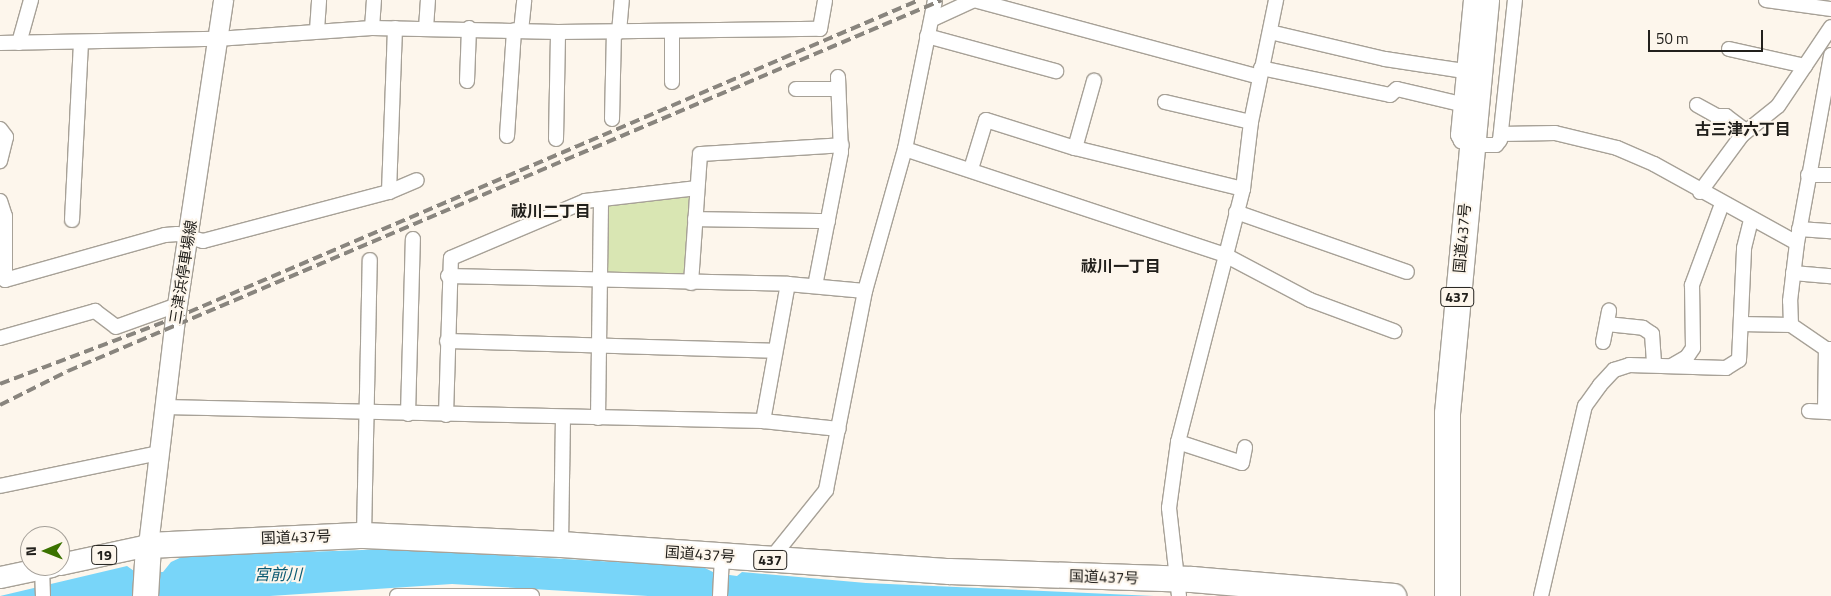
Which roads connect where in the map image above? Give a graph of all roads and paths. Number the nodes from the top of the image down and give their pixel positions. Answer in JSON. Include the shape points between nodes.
{"nodes":[{"id":1,"x":31,"y":0,"type":"edge"},
{"id":2,"x":223,"y":0,"type":"edge"},
{"id":3,"x":319,"y":0,"type":"edge"},
{"id":4,"x":374,"y":0,"type":"edge"},
{"id":5,"x":428,"y":0,"type":"edge"},
{"id":6,"x":524,"y":0,"type":"edge"},
{"id":7,"x":622,"y":0,"type":"edge"},
{"id":8,"x":826,"y":0,"type":"edge"},
{"id":9,"x":935,"y":0,"type":"edge"},
{"id":10,"x":1276,"y":0,"type":"edge"},
{"id":11,"x":1471,"y":0,"type":"edge"},
{"id":12,"x":1486,"y":0,"type":"edge"},
{"id":13,"x":1500,"y":0,"type":"edge"},
{"id":14,"x":1515,"y":0,"type":"edge"},
{"id":15,"x":1766,"y":0,"type":"edge"},
{"id":16,"x":1831,"y":9,"type":"edge"},
{"id":17,"x":933,"y":19,"type":"junction"},
{"id":18,"x":1831,"y":27,"type":"edge"},
{"id":19,"x":372,"y":28,"type":"junction"},
{"id":20,"x":395,"y":28,"type":"junction"},
{"id":21,"x":426,"y":28,"type":"junction"},
{"id":22,"x":469,"y":28,"type":"junction"},
{"id":23,"x":317,"y":30,"type":"junction"},
{"id":24,"x":517,"y":31,"type":"junction"},
{"id":25,"x":558,"y":32,"type":"junction"},
{"id":26,"x":616,"y":32,"type":"junction"},
{"id":27,"x":672,"y":32,"type":"junction"},
{"id":28,"x":1270,"y":32,"type":"junction"},
{"id":29,"x":927,"y":36,"type":"junction"},
{"id":30,"x":217,"y":39,"type":"junction"},
{"id":31,"x":81,"y":42,"type":"junction"},
{"id":32,"x":0,"y":43,"type":"edge"},
{"id":33,"x":19,"y":43,"type":"junction"},
{"id":34,"x":1729,"y":49,"type":"dead end"},
{"id":35,"x":1831,"y":55,"type":"edge"},
{"id":36,"x":1805,"y":66,"type":"junction"},
{"id":37,"x":1464,"y":70,"type":"junction"},
{"id":38,"x":1056,"y":71,"type":"dead end"},
{"id":39,"x":1260,"y":72,"type":"junction"},
{"id":40,"x":466,"y":81,"type":"dead end"},
{"id":41,"x":1094,"y":81,"type":"dead end"},
{"id":42,"x":672,"y":82,"type":"dead end"},
{"id":43,"x":796,"y":89,"type":"dead end"},
{"id":44,"x":1827,"y":97,"type":"edge"},
{"id":45,"x":1165,"y":102,"type":"dead end"},
{"id":46,"x":1461,"y":104,"type":"junction"},
{"id":47,"x":1697,"y":105,"type":"dead end"},
{"id":48,"x":612,"y":119,"type":"dead end"},
{"id":49,"x":1251,"y":122,"type":"junction"},
{"id":50,"x":0,"y":129,"type":"edge"},
{"id":51,"x":1746,"y":131,"type":"junction"},
{"id":52,"x":507,"y":136,"type":"dead end"},
{"id":53,"x":556,"y":139,"type":"dead end"},
{"id":54,"x":1486,"y":141,"type":"junction"},
{"id":55,"x":842,"y":145,"type":"junction"},
{"id":56,"x":1075,"y":148,"type":"junction"},
{"id":57,"x":905,"y":149,"type":"junction"},
{"id":58,"x":0,"y":161,"type":"edge"},
{"id":59,"x":971,"y":170,"type":"junction"},
{"id":60,"x":1808,"y":175,"type":"junction"},
{"id":61,"x":1831,"y":175,"type":"edge"},
{"id":62,"x":417,"y":180,"type":"dead end"},
{"id":63,"x":697,"y":188,"type":"junction"},
{"id":64,"x":1243,"y":189,"type":"junction"},
{"id":65,"x":389,"y":192,"type":"junction"},
{"id":66,"x":1700,"y":192,"type":"junction"},
{"id":67,"x":600,"y":200,"type":"junction"},
{"id":68,"x":0,"y":201,"type":"edge"},
{"id":69,"x":1722,"y":204,"type":"junction"},
{"id":70,"x":1236,"y":212,"type":"junction"},
{"id":71,"x":695,"y":219,"type":"junction"},
{"id":72,"x":1751,"y":219,"type":"junction"},
{"id":73,"x":72,"y":220,"type":"dead end"},
{"id":74,"x":828,"y":222,"type":"junction"},
{"id":75,"x":1799,"y":228,"type":"junction"},
{"id":76,"x":1831,"y":231,"type":"edge"},
{"id":77,"x":189,"y":237,"type":"junction"},
{"id":78,"x":412,"y":239,"type":"dead end"},
{"id":79,"x":1797,"y":243,"type":"junction"},
{"id":80,"x":3,"y":255,"type":"edge"},
{"id":81,"x":1225,"y":255,"type":"junction"},
{"id":82,"x":370,"y":260,"type":"dead end"},
{"id":83,"x":1407,"y":272,"type":"dead end"},
{"id":84,"x":1793,"y":273,"type":"junction"},
{"id":85,"x":448,"y":276,"type":"junction"},
{"id":86,"x":1831,"y":276,"type":"edge"},
{"id":87,"x":600,"y":281,"type":"junction"},
{"id":88,"x":691,"y":283,"type":"junction"},
{"id":89,"x":788,"y":284,"type":"junction"},
{"id":90,"x":815,"y":286,"type":"junction"},
{"id":91,"x":865,"y":291,"type":"junction"},
{"id":92,"x":177,"y":305,"type":"junction"},
{"id":93,"x":1741,"y":324,"type":"junction"},
{"id":94,"x":1791,"y":325,"type":"junction"},
{"id":95,"x":1394,"y":331,"type":"dead end"},
{"id":96,"x":0,"y":338,"type":"edge"},
{"id":97,"x":447,"y":341,"type":"junction"},
{"id":98,"x":1603,"y":342,"type":"dead end"},
{"id":99,"x":599,"y":345,"type":"junction"},
{"id":100,"x":1828,"y":349,"type":"edge"},
{"id":101,"x":775,"y":351,"type":"junction"},
{"id":102,"x":1654,"y":364,"type":"junction"},
{"id":103,"x":1673,"y":365,"type":"junction"},
{"id":104,"x":165,"y":407,"type":"junction"},
{"id":105,"x":1809,"y":411,"type":"dead end"},
{"id":106,"x":1828,"y":412,"type":"edge"},
{"id":107,"x":366,"y":413,"type":"junction"},
{"id":108,"x":408,"y":414,"type":"junction"},
{"id":109,"x":446,"y":415,"type":"junction"},
{"id":110,"x":563,"y":418,"type":"junction"},
{"id":111,"x":598,"y":418,"type":"junction"},
{"id":112,"x":763,"y":421,"type":"junction"},
{"id":113,"x":839,"y":429,"type":"junction"},
{"id":114,"x":1178,"y":442,"type":"junction"},
{"id":115,"x":1245,"y":447,"type":"dead end"},
{"id":116,"x":159,"y":454,"type":"junction"},
{"id":117,"x":0,"y":486,"type":"edge"},
{"id":118,"x":364,"y":535,"type":"junction"},
{"id":119,"x":561,"y":544,"type":"junction"},
{"id":120,"x":147,"y":552,"type":"junction"},
{"id":121,"x":770,"y":560,"type":"junction"},
{"id":122,"x":722,"y":562,"type":"junction"},
{"id":123,"x":70,"y":571,"type":"edge"},
{"id":124,"x":48,"y":576,"type":"edge"},
{"id":125,"x":0,"y":577,"type":"edge"},
{"id":126,"x":1179,"y":589,"type":"edge"},
{"id":127,"x":455,"y":595,"type":"edge"},
{"id":128,"x":146,"y":596,"type":"edge"},
{"id":129,"x":397,"y":596,"type":"edge"},
{"id":130,"x":532,"y":596,"type":"edge"},
{"id":131,"x":720,"y":596,"type":"edge"},
{"id":132,"x":1393,"y":596,"type":"edge"},
{"id":133,"x":1447,"y":596,"type":"edge"},
{"id":134,"x":1461,"y":596,"type":"edge"},
{"id":135,"x":1541,"y":596,"type":"edge"}],
"edges":[{"from":1,"to":33,"type":"street"},
{"from":2,"to":30,"type":"main road","name":"三津浜停車場線"},
{"from":3,"to":23,"type":"street"},
{"from":4,"to":19,"type":"street"},
{"from":5,"to":21,"type":"street"},
{"from":6,"to":24,"type":"street"},
{"from":7,"to":26,"type":"street"},
{"from":8,"to":27,"type":"street","via":[[820,29]]},
{"from":9,"to":17,"type":"street"},
{"from":10,"to":28,"type":"street"},
{"from":11,"to":37,"type":"street"},
{"from":12,"to":54,"type":"highway","name":"国道437号","number":"437"},
{"from":13,"to":54,"type":"highway","name":"国道437号","number":"437"},
{"from":14,"to":54,"type":"street"},
{"from":15,"to":16,"type":"street"},
{"from":17,"to":29,"type":"street"},
{"from":17,"to":39,"type":"street","via":[[974,0]]},
{"from":18,"to":36,"type":"street"},
{"from":19,"to":20,"type":"street"},
{"from":19,"to":23,"type":"street"},
{"from":20,"to":21,"type":"street"},
{"from":20,"to":65,"type":"street"},
{"from":21,"to":22,"type":"street"},
{"from":22,"to":24,"type":"street"},
{"from":22,"to":40,"type":"street"},
{"from":23,"to":30,"type":"street"},
{"from":24,"to":25,"type":"street"},
{"from":24,"to":52,"type":"street"},
{"from":25,"to":26,"type":"street"},
{"from":25,"to":53,"type":"street"},
{"from":26,"to":27,"type":"street"},
{"from":26,"to":48,"type":"street"},
{"from":27,"to":42,"type":"street"},
{"from":28,"to":37,"type":"street","via":[[1385,59]]},
{"from":28,"to":39,"type":"street"},
{"from":29,"to":38,"type":"street"},
{"from":29,"to":57,"type":"street"},
{"from":30,"to":31,"type":"street"},
{"from":30,"to":77,"type":"main road","name":"三津浜停車場線"},
{"from":31,"to":33,"type":"street"},
{"from":31,"to":73,"type":"street"},
{"from":32,"to":33,"type":"street"},
{"from":34,"to":36,"type":"street"},
{"from":35,"to":44,"type":"street"},
{"from":36,"to":51,"type":"street","via":[[1778,106]]},
{"from":37,"to":46,"type":"street"},
{"from":39,"to":46,"type":"street","via":[[1390,95],[1397,88]]},
{"from":39,"to":49,"type":"street"},
{"from":41,"to":56,"type":"street"},
{"from":43,"to":55,"type":"street","via":[[838,83]]},
{"from":44,"to":60,"type":"street"},
{"from":45,"to":49,"type":"street"},
{"from":46,"to":54,"type":"street","via":[[1458,135],[1461,141]]},
{"from":47,"to":51,"type":"street","via":[[1717,116],[1726,116]]},
{"from":49,"to":64,"type":"street"},
{"from":50,"to":58,"type":"street","via":[[6,137]]},
{"from":51,"to":66,"type":"street","via":[[1717,164]]},
{"from":54,"to":66,"type":"street","via":[[1555,133],[1617,148],[1654,164]]},
{"from":54,"to":133,"type":"highway","name":"国道437号","number":"437","via":[[1447,413]]},
{"from":54,"to":134,"type":"highway","name":"国道437号","number":"437","via":[[1462,414]]},
{"from":55,"to":63,"type":"street","via":[[700,154]]},
{"from":55,"to":74,"type":"street"},
{"from":56,"to":59,"type":"street","via":[[986,120]]},
{"from":56,"to":64,"type":"street"},
{"from":57,"to":59,"type":"street"},
{"from":57,"to":91,"type":"street"},
{"from":59,"to":81,"type":"street"},
{"from":60,"to":61,"type":"street"},
{"from":60,"to":75,"type":"street"},
{"from":62,"to":65,"type":"street"},
{"from":63,"to":67,"type":"street"},
{"from":63,"to":71,"type":"street"},
{"from":64,"to":70,"type":"street"},
{"from":65,"to":77,"type":"street","via":[[203,241]]},
{"from":66,"to":69,"type":"street"},
{"from":67,"to":85,"type":"street","via":[[584,201],[451,258]]},
{"from":67,"to":87,"type":"street"},
{"from":68,"to":80,"type":"street","via":[[5,216]]},
{"from":69,"to":72,"type":"street"},
{"from":69,"to":103,"type":"street","via":[[1692,284],[1693,348],[1687,357]]},
{"from":70,"to":81,"type":"street"},
{"from":70,"to":83,"type":"street"},
{"from":71,"to":74,"type":"street"},
{"from":71,"to":88,"type":"street"},
{"from":72,"to":79,"type":"street"},
{"from":72,"to":93,"type":"street","via":[[1744,248]]},
{"from":74,"to":90,"type":"street"},
{"from":75,"to":76,"type":"street"},
{"from":75,"to":79,"type":"street"},
{"from":77,"to":80,"type":"street","via":[[166,235],[5,280]]},
{"from":77,"to":92,"type":"main road","name":"三津浜停車場線"},
{"from":78,"to":108,"type":"street"},
{"from":79,"to":84,"type":"street"},
{"from":81,"to":95,"type":"street","via":[[1310,300]]},
{"from":81,"to":114,"type":"street"},
{"from":82,"to":107,"type":"street"},
{"from":84,"to":86,"type":"street"},
{"from":84,"to":94,"type":"street"},
{"from":85,"to":87,"type":"street"},
{"from":85,"to":97,"type":"street"},
{"from":87,"to":88,"type":"street"},
{"from":87,"to":99,"type":"street"},
{"from":88,"to":89,"type":"street"},
{"from":89,"to":90,"type":"street"},
{"from":89,"to":101,"type":"street"},
{"from":90,"to":91,"type":"street"},
{"from":91,"to":113,"type":"street"},
{"from":92,"to":96,"type":"street","via":[[116,326],[95,311]]},
{"from":92,"to":104,"type":"main road","name":"三津浜停車場線"},
{"from":93,"to":94,"type":"street"},
{"from":93,"to":103,"type":"street","via":[[1740,352],[1733,366]]},
{"from":94,"to":100,"type":"street"},
{"from":97,"to":99,"type":"street"},
{"from":97,"to":109,"type":"street"},
{"from":98,"to":102,"type":"street","via":[[1608,317],[1643,328],[1652,334]]},
{"from":99,"to":101,"type":"street"},
{"from":99,"to":111,"type":"street"},
{"from":100,"to":106,"type":"street"},
{"from":101,"to":112,"type":"street"},
{"from":102,"to":103,"type":"street"},
{"from":102,"to":135,"type":"street","via":[[1629,365],[1614,370],[1585,406]]},
{"from":104,"to":107,"type":"street"},
{"from":104,"to":116,"type":"main road","name":"三津浜停車場線"},
{"from":105,"to":106,"type":"street"},
{"from":107,"to":108,"type":"street"},
{"from":107,"to":118,"type":"street"},
{"from":108,"to":109,"type":"street"},
{"from":109,"to":110,"type":"street"},
{"from":110,"to":111,"type":"street"},
{"from":110,"to":119,"type":"street"},
{"from":111,"to":112,"type":"street"},
{"from":112,"to":113,"type":"street"},
{"from":113,"to":121,"type":"street","via":[[826,490]]},
{"from":114,"to":115,"type":"street","via":[[1242,463]]},
{"from":114,"to":126,"type":"street","via":[[1169,508]]},
{"from":116,"to":117,"type":"street"},
{"from":116,"to":120,"type":"main road","name":"三津浜停車場線"},
{"from":118,"to":119,"type":"highway","name":"国道437号","number":"437"},
{"from":118,"to":120,"type":"highway","name":"国道437号","number":"437"},
{"from":119,"to":122,"type":"highway","name":"国道437号","number":"437"},
{"from":120,"to":123,"type":"main road","number":"19"},
{"from":120,"to":128,"type":"highway"},
{"from":121,"to":122,"type":"highway","name":"国道437号","number":"437"},
{"from":121,"to":126,"type":"highway","name":"国道437号","number":"437"},
{"from":122,"to":131,"type":"street"},
{"from":124,"to":125,"type":"main road","number":"19"},
{"from":126,"to":132,"type":"highway","name":"国道437号","number":"437"},
{"from":127,"to":129,"type":"street"},
{"from":127,"to":130,"type":"street"}]}
